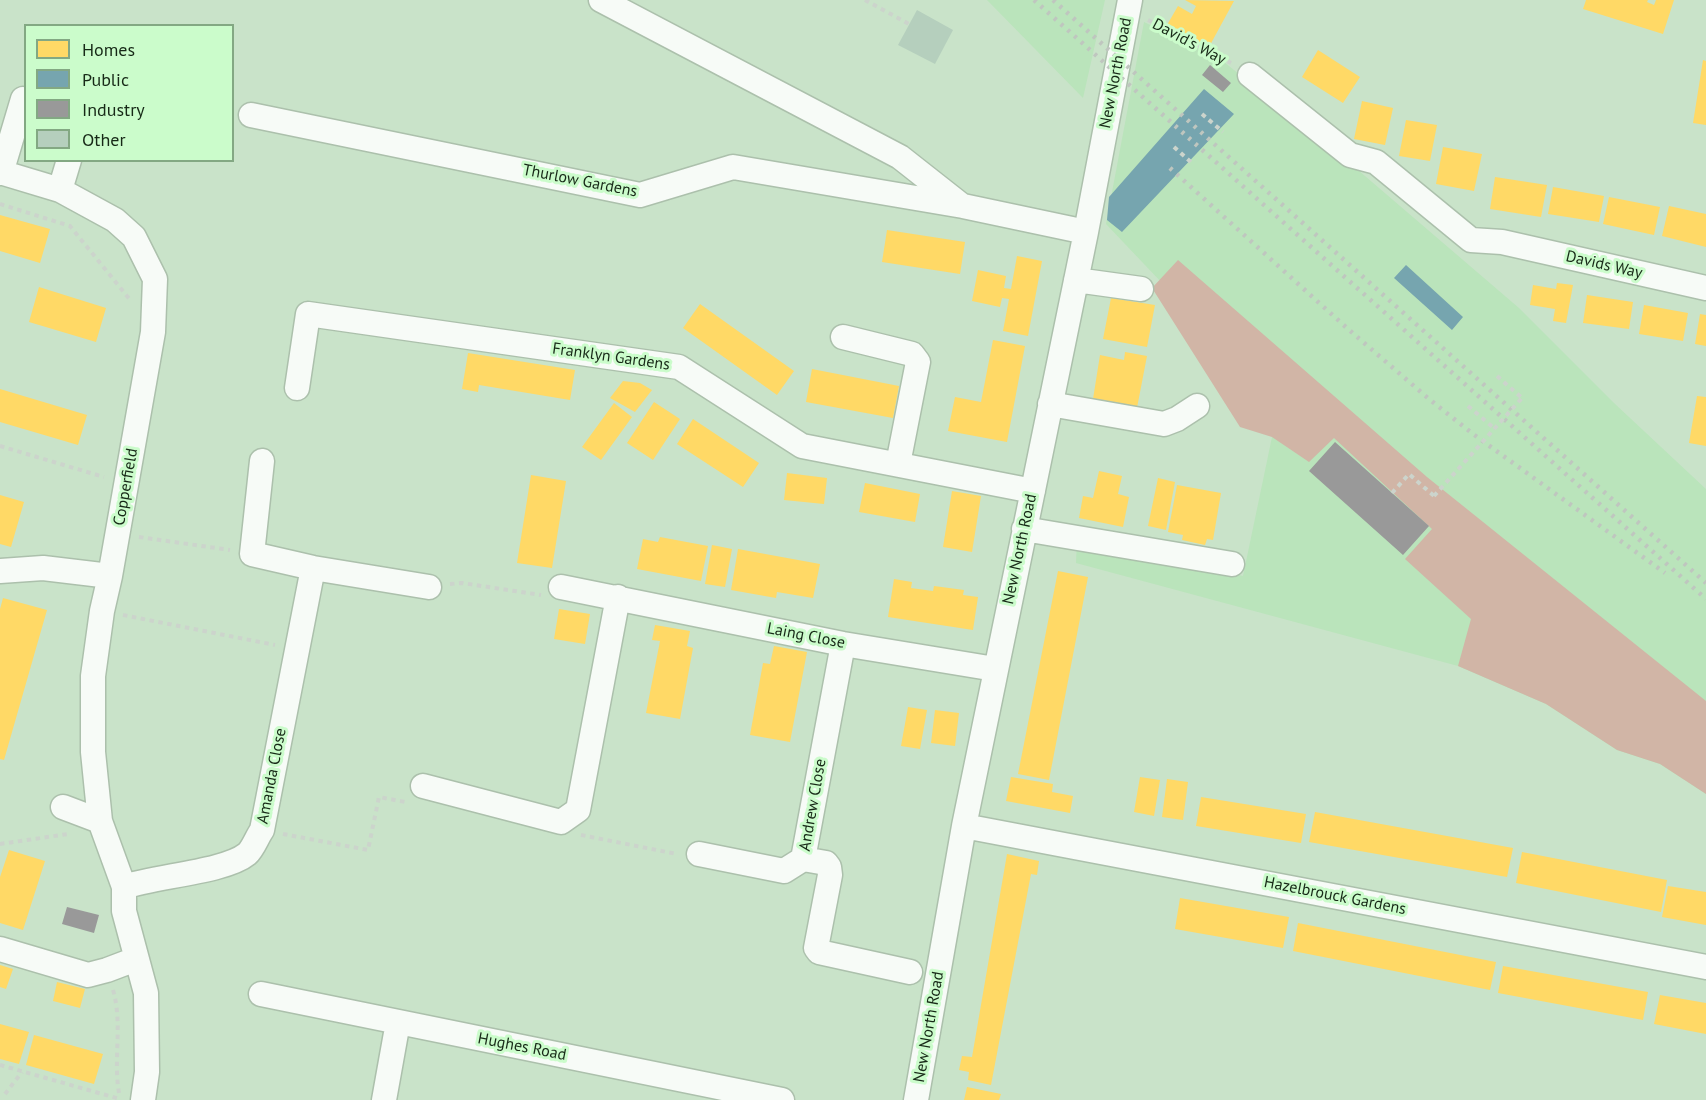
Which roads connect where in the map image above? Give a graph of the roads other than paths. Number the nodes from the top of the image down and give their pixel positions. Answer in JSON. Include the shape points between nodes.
{"nodes":[{"id":1,"x":601,"y":0,"type":"edge"},
{"id":2,"x":1129,"y":5,"type":"edge"},
{"id":3,"x":1250,"y":75,"type":"road end"},
{"id":4,"x":23,"y":99,"type":"dead end"},
{"id":5,"x":251,"y":115,"type":"dead end"},
{"id":6,"x":68,"y":162,"type":"edge"},
{"id":7,"x":1,"y":173,"type":"edge"},
{"id":8,"x":60,"y":190,"type":"junction"},
{"id":9,"x":963,"y":206,"type":"junction"},
{"id":10,"x":1086,"y":232,"type":"junction"},
{"id":11,"x":1076,"y":280,"type":"junction"},
{"id":12,"x":1706,"y":288,"type":"edge"},
{"id":13,"x":1141,"y":289,"type":"dead end"},
{"id":14,"x":843,"y":338,"type":"dead end"},
{"id":15,"x":297,"y":388,"type":"dead end"},
{"id":16,"x":1050,"y":404,"type":"junction"},
{"id":17,"x":1197,"y":405,"type":"dead end"},
{"id":18,"x":262,"y":461,"type":"dead end"},
{"id":19,"x":898,"y":465,"type":"junction"},
{"id":20,"x":1032,"y":491,"type":"junction"},
{"id":21,"x":1024,"y":530,"type":"junction"},
{"id":22,"x":1232,"y":564,"type":"dead end"},
{"id":23,"x":313,"y":568,"type":"junction"},
{"id":24,"x":0,"y":571,"type":"edge"},
{"id":25,"x":110,"y":576,"type":"junction"},
{"id":26,"x":429,"y":587,"type":"road end"},
{"id":27,"x":561,"y":587,"type":"road end"},
{"id":28,"x":618,"y":597,"type":"junction"},
{"id":29,"x":843,"y":644,"type":"junction"},
{"id":30,"x":995,"y":669,"type":"junction"},
{"id":31,"x":416,"y":794,"type":"road end"},
{"id":32,"x":63,"y":807,"type":"dead end"},
{"id":33,"x":102,"y":825,"type":"junction"},
{"id":34,"x":964,"y":826,"type":"junction"},
{"id":35,"x":699,"y":854,"type":"road end"},
{"id":36,"x":804,"y":859,"type":"junction"},
{"id":37,"x":124,"y":887,"type":"junction"},
{"id":38,"x":0,"y":949,"type":"edge"},
{"id":39,"x":136,"y":959,"type":"junction"},
{"id":40,"x":1706,"y":967,"type":"edge"},
{"id":41,"x":909,"y":972,"type":"dead end"},
{"id":42,"x":261,"y":994,"type":"dead end"},
{"id":43,"x":398,"y":1022,"type":"junction"},
{"id":44,"x":128,"y":1100,"type":"edge"},
{"id":45,"x":384,"y":1100,"type":"edge"},
{"id":46,"x":783,"y":1100,"type":"edge"},
{"id":47,"x":916,"y":1100,"type":"edge"}],
"edges":[{"from":1,"to":9,"type":"street","via":[[900,157]]},
{"from":2,"to":10,"type":"street","name":"New North Road"},
{"from":3,"to":12,"type":"street","name":"Davids Way","via":[[1350,155],[1376,162],[1471,240],[1502,242]]},
{"from":4,"to":7,"type":"street"},
{"from":5,"to":9,"type":"street","name":"Thurlow Gardens","via":[[640,195],[733,167]]},
{"from":6,"to":8,"type":"street"},
{"from":7,"to":8,"type":"street","name":"Copperfield"},
{"from":8,"to":25,"type":"street","name":"Copperfield","via":[[115,220],[134,237],[155,279],[153,332]]},
{"from":9,"to":10,"type":"street","name":"Thurlow Gardens"},
{"from":10,"to":11,"type":"street","name":"New North Road"},
{"from":11,"to":13,"type":"street"},
{"from":11,"to":16,"type":"street","name":"New North Road"},
{"from":14,"to":19,"type":"street","via":[[912,354],[918,362]]},
{"from":15,"to":19,"type":"street","name":"Franklyn Gardens","via":[[308,314],[679,367],[802,446]]},
{"from":16,"to":17,"type":"street","via":[[1164,424]]},
{"from":16,"to":20,"type":"street","name":"New North Road"},
{"from":18,"to":23,"type":"street","via":[[252,554]]},
{"from":19,"to":20,"type":"street","name":"Franklyn Gardens"},
{"from":20,"to":21,"type":"street","name":"New North Road"},
{"from":21,"to":22,"type":"street"},
{"from":21,"to":30,"type":"street","name":"New North Road"},
{"from":23,"to":26,"type":"street"},
{"from":23,"to":37,"type":"street","name":"Amanda Close","via":[[262,830],[247,854],[227,865]]},
{"from":24,"to":25,"type":"street","via":[[43,568]]},
{"from":25,"to":33,"type":"street","name":"Copperfield","via":[[93,676],[93,752]]},
{"from":27,"to":28,"type":"street","name":"Laing Close"},
{"from":28,"to":29,"type":"street","name":"Laing Close"},
{"from":28,"to":31,"type":"street","via":[[578,810],[561,822]]},
{"from":29,"to":30,"type":"street","name":"Laing Close"},
{"from":29,"to":36,"type":"street","name":"Andrew Close"},
{"from":30,"to":34,"type":"street","name":"New North Road"},
{"from":32,"to":33,"type":"street"},
{"from":33,"to":37,"type":"street","name":"Copperfield"},
{"from":34,"to":40,"type":"street","name":"Hazelbrouck Gardens"},
{"from":34,"to":47,"type":"street","name":"New North Road"},
{"from":35,"to":36,"type":"street","name":"Andrew Close","via":[[784,871]]},
{"from":36,"to":41,"type":"street","via":[[829,867],[816,948],[819,952]]},
{"from":37,"to":39,"type":"street","name":"Copperfield","via":[[124,911]]},
{"from":38,"to":39,"type":"street","via":[[88,975]]},
{"from":39,"to":44,"type":"street","name":"Copperfield","via":[[146,993],[147,1072]]},
{"from":42,"to":43,"type":"street","name":"Hughes Road"},
{"from":43,"to":45,"type":"street"},
{"from":43,"to":46,"type":"street","name":"Hughes Road"}]}
